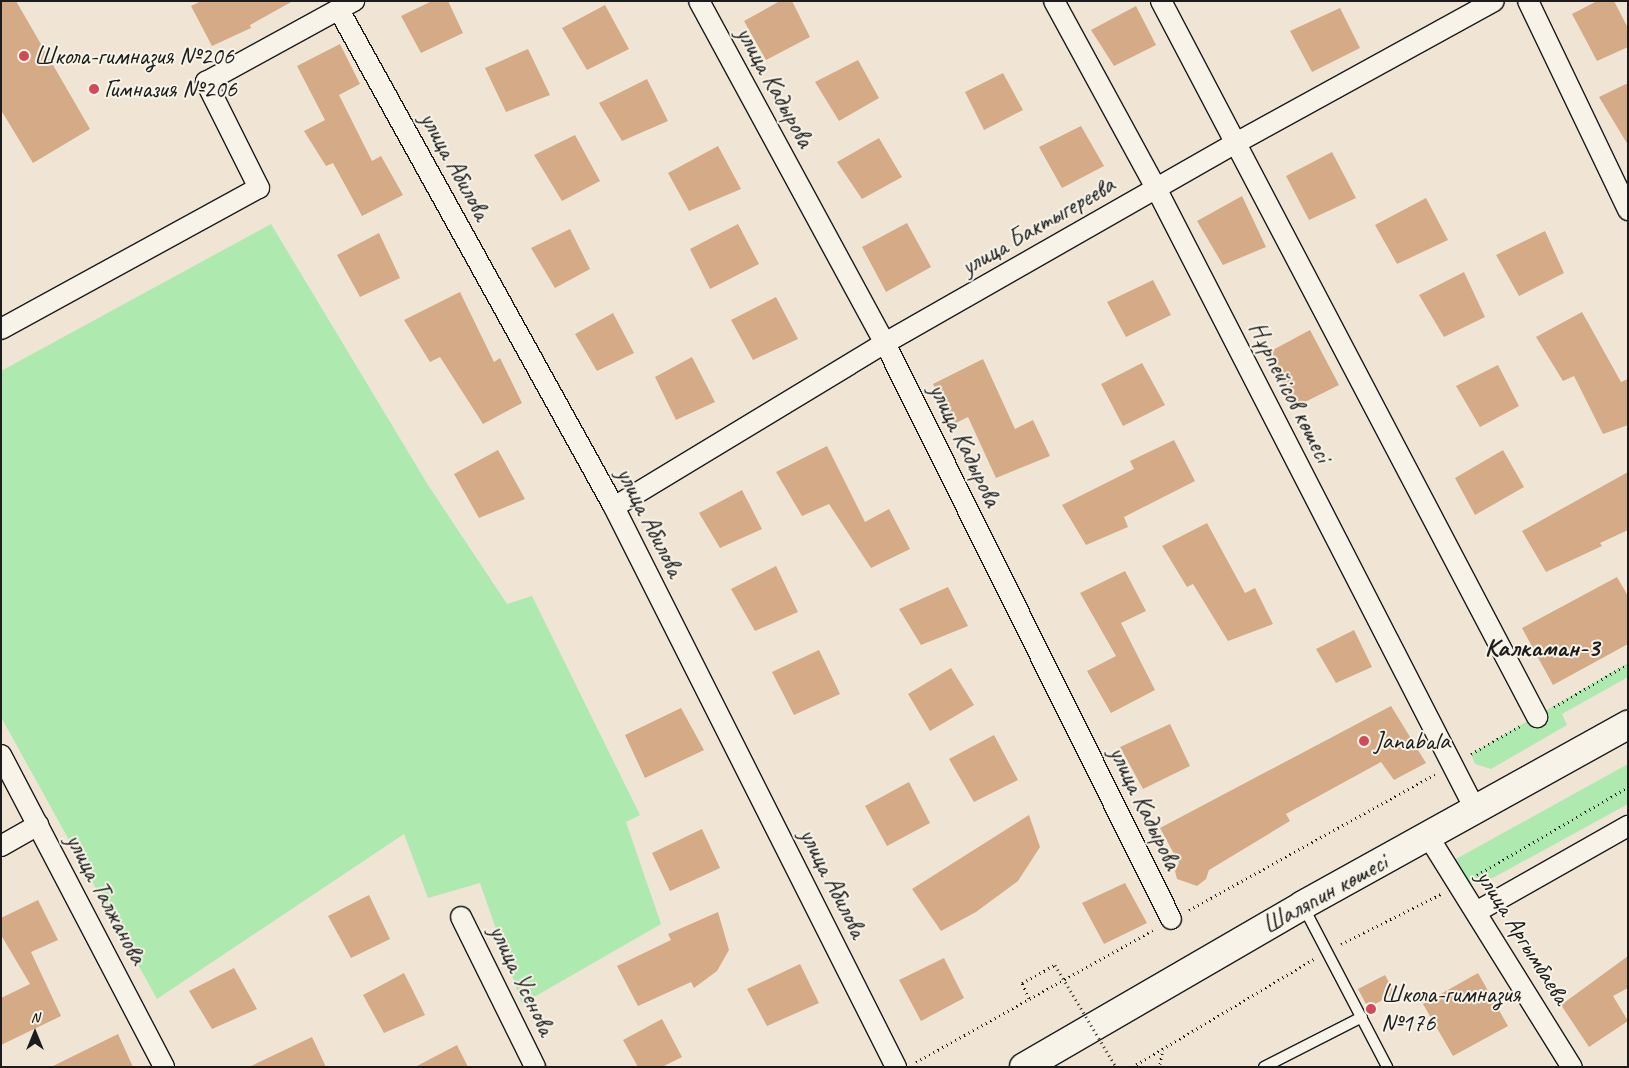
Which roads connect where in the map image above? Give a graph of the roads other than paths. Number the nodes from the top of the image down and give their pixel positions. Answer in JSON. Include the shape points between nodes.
{"nodes":[{"id":1,"x":699,"y":1,"type":"edge"},
{"id":2,"x":1054,"y":1,"type":"edge"},
{"id":3,"x":1161,"y":1,"type":"edge"},
{"id":4,"x":1494,"y":1,"type":"edge"},
{"id":5,"x":1528,"y":1,"type":"edge"},
{"id":6,"x":347,"y":6,"type":"edge"},
{"id":7,"x":1236,"y":143,"type":"junction"},
{"id":8,"x":1156,"y":188,"type":"junction"},
{"id":9,"x":1628,"y":210,"type":"edge"},
{"id":10,"x":1,"y":329,"type":"edge"},
{"id":11,"x":885,"y":343,"type":"junction"},
{"id":12,"x":614,"y":507,"type":"junction"},
{"id":13,"x":1537,"y":717,"type":"road end"},
{"id":14,"x":1628,"y":725,"type":"edge"},
{"id":15,"x":1,"y":756,"type":"edge"},
{"id":16,"x":1475,"y":809,"type":"junction"},
{"id":17,"x":38,"y":825,"type":"junction"},
{"id":18,"x":1628,"y":826,"type":"edge"},
{"id":19,"x":1428,"y":836,"type":"junction"},
{"id":20,"x":1,"y":846,"type":"edge"},
{"id":21,"x":1303,"y":905,"type":"junction"},
{"id":22,"x":1476,"y":912,"type":"junction"},
{"id":23,"x":462,"y":917,"type":"dead end"},
{"id":24,"x":1171,"y":920,"type":"road end"},
{"id":25,"x":1362,"y":1017,"type":"junction"},
{"id":26,"x":164,"y":1067,"type":"edge"},
{"id":27,"x":535,"y":1067,"type":"edge"},
{"id":28,"x":896,"y":1067,"type":"edge"},
{"id":29,"x":1024,"y":1067,"type":"edge"},
{"id":30,"x":1264,"y":1067,"type":"edge"},
{"id":31,"x":1387,"y":1067,"type":"edge"},
{"id":32,"x":1572,"y":1067,"type":"edge"}],
"edges":[{"from":1,"to":11,"type":"street","name":"улица Кадырова"},
{"from":2,"to":8,"type":"street","name":"Нұрпейісов көшесі"},
{"from":3,"to":7,"type":"street"},
{"from":4,"to":7,"type":"street","name":"улица Бактыгереева"},
{"from":5,"to":9,"type":"street"},
{"from":6,"to":10,"type":"street","via":[[206,82],[259,188]]},
{"from":6,"to":12,"type":"street","name":"улица Абилова"},
{"from":7,"to":8,"type":"street","name":"улица Бактыгереева"},
{"from":7,"to":13,"type":"street"},
{"from":8,"to":11,"type":"street","name":"улица Бактыгереева"},
{"from":8,"to":16,"type":"street","name":"Нұрпейісов көшесі"},
{"from":11,"to":12,"type":"street","name":"улица Бактыгереева"},
{"from":11,"to":24,"type":"street","name":"улица Кадырова"},
{"from":12,"to":28,"type":"street","name":"улица Абилова"},
{"from":14,"to":16,"type":"main road","name":"Шаляпин көшесі"},
{"from":15,"to":17,"type":"street","name":"улица Талжанова"},
{"from":16,"to":19,"type":"main road","name":"Шаляпин көшесі"},
{"from":17,"to":20,"type":"street"},
{"from":17,"to":26,"type":"street","name":"улица Талжанова"},
{"from":18,"to":22,"type":"street"},
{"from":19,"to":21,"type":"main road","name":"Шаляпин көшесі"},
{"from":19,"to":22,"type":"street","name":"улица Аргымбаева"},
{"from":21,"to":25,"type":"lane"},
{"from":21,"to":29,"type":"main road","name":"Шаляпин көшесі"},
{"from":22,"to":32,"type":"street","name":"улица Аргымбаева"},
{"from":23,"to":27,"type":"street","name":"улица Усенова"},
{"from":25,"to":30,"type":"lane"},
{"from":25,"to":31,"type":"lane"}]}
